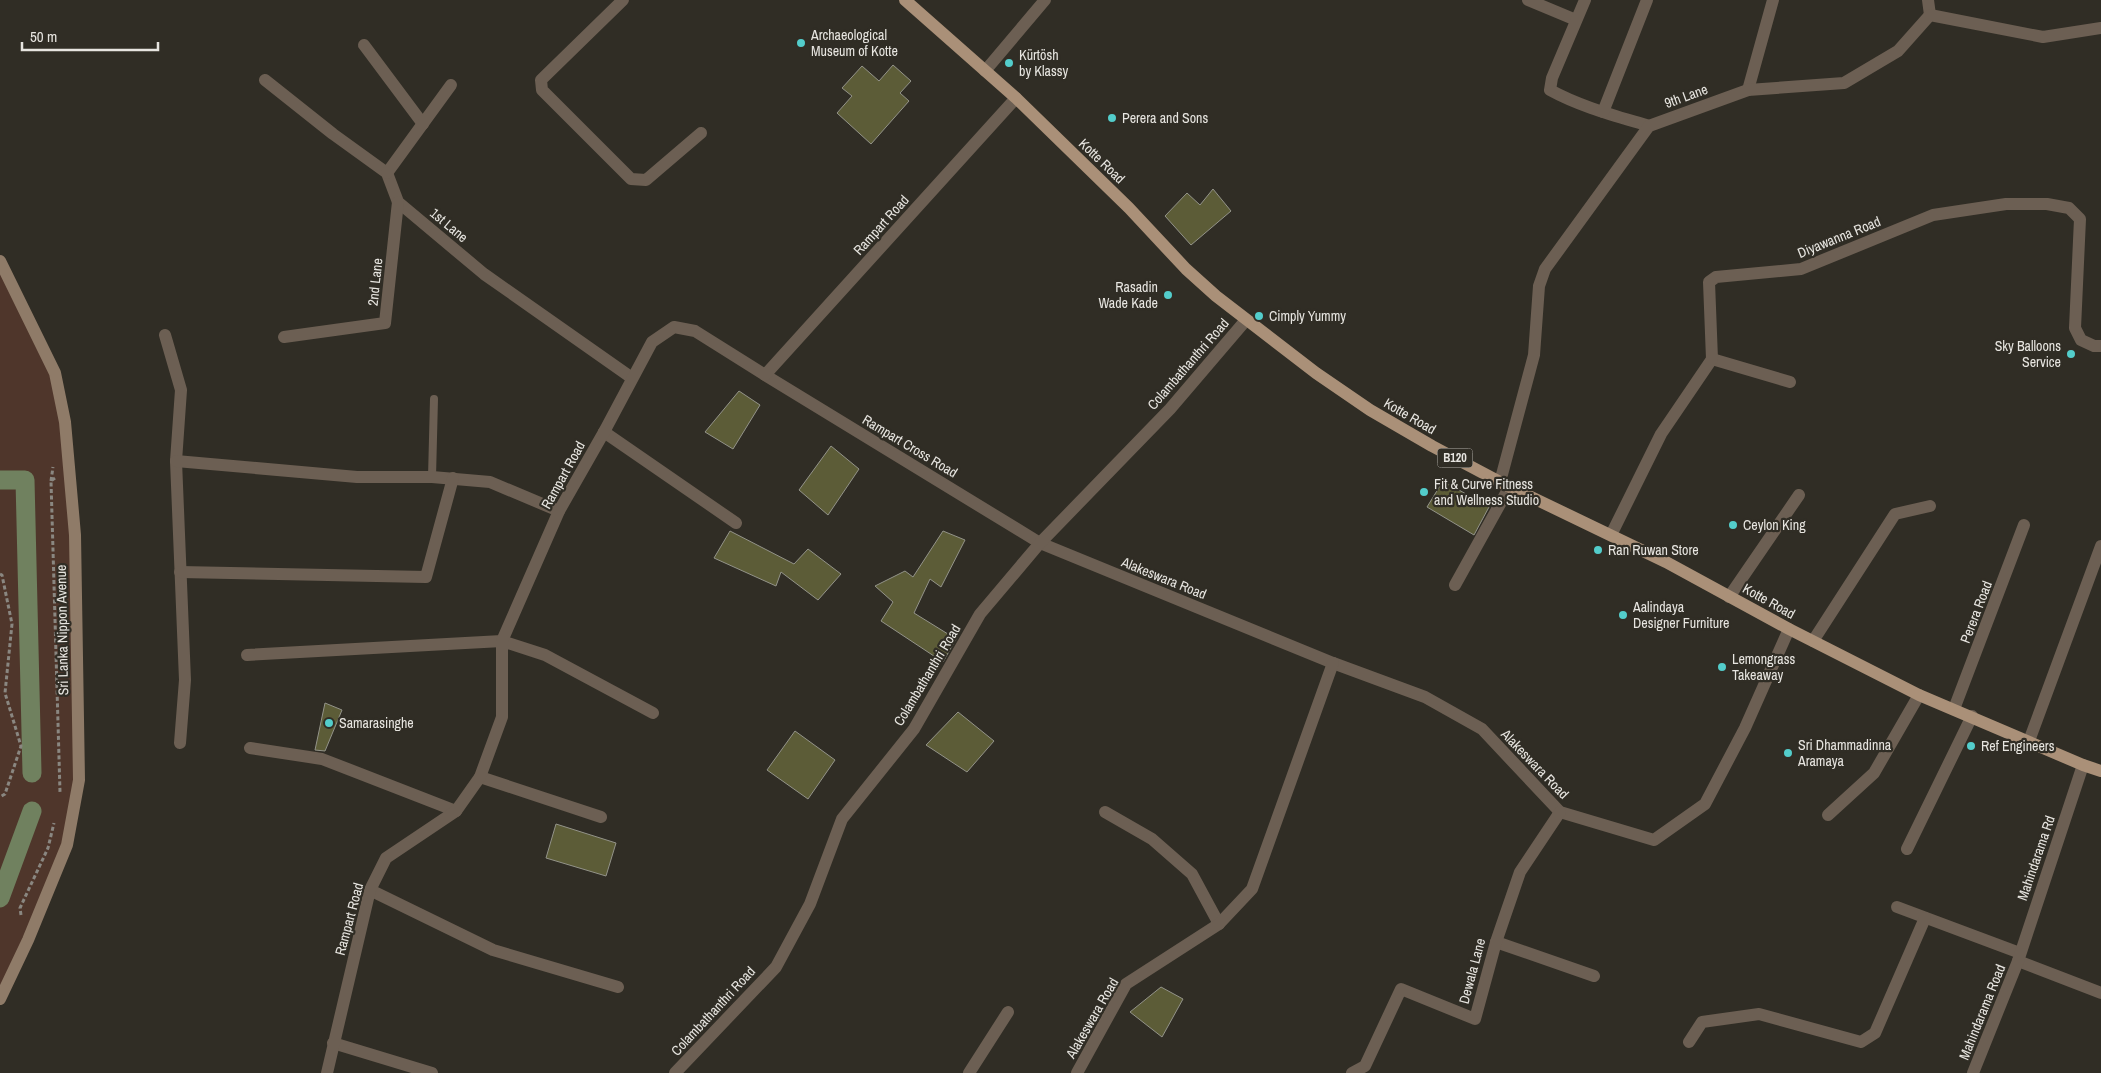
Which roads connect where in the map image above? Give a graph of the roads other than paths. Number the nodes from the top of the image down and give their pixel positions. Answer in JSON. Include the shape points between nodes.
{"nodes":[{"id":1,"x":623,"y":0,"type":"edge"},
{"id":2,"x":905,"y":0,"type":"edge"},
{"id":3,"x":1044,"y":0,"type":"edge"},
{"id":4,"x":1528,"y":0,"type":"edge"},
{"id":5,"x":1585,"y":0,"type":"edge"},
{"id":6,"x":1647,"y":0,"type":"edge"},
{"id":7,"x":1773,"y":0,"type":"edge"},
{"id":8,"x":1928,"y":0,"type":"edge"},
{"id":9,"x":1930,"y":16,"type":"junction"},
{"id":10,"x":1576,"y":20,"type":"junction"},
{"id":11,"x":2101,"y":28,"type":"edge"},
{"id":12,"x":364,"y":45,"type":"dead end"},
{"id":13,"x":985,"y":71,"type":"junction"},
{"id":14,"x":265,"y":80,"type":"dead end"},
{"id":15,"x":450,"y":85,"type":"dead end"},
{"id":16,"x":1748,"y":90,"type":"junction"},
{"id":17,"x":1016,"y":98,"type":"junction"},
{"id":18,"x":1603,"y":112,"type":"junction"},
{"id":19,"x":423,"y":124,"type":"junction"},
{"id":20,"x":1649,"y":126,"type":"junction"},
{"id":21,"x":701,"y":133,"type":"dead end"},
{"id":22,"x":387,"y":172,"type":"junction"},
{"id":23,"x":398,"y":202,"type":"junction"},
{"id":24,"x":0,"y":261,"type":"edge"},
{"id":25,"x":1246,"y":320,"type":"junction"},
{"id":26,"x":165,"y":335,"type":"dead end"},
{"id":27,"x":284,"y":337,"type":"dead end"},
{"id":28,"x":2101,"y":346,"type":"edge"},
{"id":29,"x":1712,"y":359,"type":"junction"},
{"id":30,"x":765,"y":376,"type":"junction"},
{"id":31,"x":632,"y":378,"type":"junction"},
{"id":32,"x":1790,"y":382,"type":"dead end"},
{"id":33,"x":434,"y":399,"type":"dead end"},
{"id":34,"x":604,"y":432,"type":"junction"},
{"id":35,"x":176,"y":461,"type":"junction"},
{"id":36,"x":432,"y":477,"type":"junction"},
{"id":37,"x":453,"y":478,"type":"junction"},
{"id":38,"x":1505,"y":484,"type":"junction"},
{"id":39,"x":1799,"y":495,"type":"dead end"},
{"id":40,"x":1930,"y":506,"type":"dead end"},
{"id":41,"x":558,"y":511,"type":"junction"},
{"id":42,"x":736,"y":523,"type":"dead end"},
{"id":43,"x":2024,"y":525,"type":"dead end"},
{"id":44,"x":1611,"y":535,"type":"junction"},
{"id":45,"x":1040,"y":543,"type":"junction"},
{"id":46,"x":2101,"y":546,"type":"edge"},
{"id":47,"x":180,"y":572,"type":"junction"},
{"id":48,"x":1456,"y":585,"type":"dead end"},
{"id":49,"x":1729,"y":596,"type":"junction"},
{"id":50,"x":1789,"y":629,"type":"junction"},
{"id":51,"x":502,"y":641,"type":"junction"},
{"id":52,"x":1813,"y":641,"type":"junction"},
{"id":53,"x":247,"y":655,"type":"dead end"},
{"id":54,"x":1333,"y":663,"type":"junction"},
{"id":55,"x":1919,"y":695,"type":"junction"},
{"id":56,"x":1954,"y":709,"type":"junction"},
{"id":57,"x":653,"y":713,"type":"dead end"},
{"id":58,"x":1972,"y":716,"type":"junction"},
{"id":59,"x":2030,"y":741,"type":"junction"},
{"id":60,"x":180,"y":743,"type":"dead end"},
{"id":61,"x":250,"y":748,"type":"dead end"},
{"id":62,"x":2083,"y":765,"type":"junction"},
{"id":63,"x":2101,"y":771,"type":"edge"},
{"id":64,"x":480,"y":777,"type":"junction"},
{"id":65,"x":456,"y":811,"type":"junction"},
{"id":66,"x":1105,"y":812,"type":"dead end"},
{"id":67,"x":1560,"y":812,"type":"junction"},
{"id":68,"x":1828,"y":815,"type":"dead end"},
{"id":69,"x":602,"y":818,"type":"dead end"},
{"id":70,"x":1907,"y":849,"type":"dead end"},
{"id":71,"x":370,"y":890,"type":"junction"},
{"id":72,"x":1897,"y":907,"type":"dead end"},
{"id":73,"x":1926,"y":918,"type":"junction"},
{"id":74,"x":1219,"y":924,"type":"junction"},
{"id":75,"x":1496,"y":942,"type":"junction"},
{"id":76,"x":2019,"y":957,"type":"junction"},
{"id":77,"x":1594,"y":976,"type":"dead end"},
{"id":78,"x":618,"y":987,"type":"dead end"},
{"id":79,"x":2101,"y":993,"type":"edge"},
{"id":80,"x":0,"y":999,"type":"edge"},
{"id":81,"x":1008,"y":1012,"type":"dead end"},
{"id":82,"x":1689,"y":1042,"type":"dead end"},
{"id":83,"x":334,"y":1043,"type":"junction"},
{"id":84,"x":1365,"y":1070,"type":"edge"},
{"id":85,"x":327,"y":1073,"type":"edge"},
{"id":86,"x":432,"y":1073,"type":"edge"},
{"id":87,"x":675,"y":1073,"type":"edge"},
{"id":88,"x":969,"y":1073,"type":"edge"},
{"id":89,"x":1077,"y":1073,"type":"edge"},
{"id":90,"x":1352,"y":1073,"type":"edge"},
{"id":91,"x":1973,"y":1073,"type":"edge"}],
"edges":[{"from":1,"to":21,"type":"street","via":[[555,64],[541,80],[542,90],[631,179],[646,180]]},
{"from":2,"to":13,"type":"main road","name":"Kotte Road","number":"B120"},
{"from":3,"to":13,"type":"street"},
{"from":4,"to":10,"type":"street"},
{"from":5,"to":10,"type":"street"},
{"from":6,"to":18,"type":"street"},
{"from":7,"to":16,"type":"street"},
{"from":8,"to":9,"type":"street"},
{"from":9,"to":11,"type":"street","via":[[2043,37]]},
{"from":9,"to":16,"type":"street","name":"9th Lane","via":[[1898,51],[1844,83]]},
{"from":10,"to":18,"type":"street","via":[[1550,90]]},
{"from":12,"to":19,"type":"street"},
{"from":13,"to":17,"type":"main road","name":"Kotte Road","number":"B120"},
{"from":14,"to":22,"type":"street","via":[[332,134]]},
{"from":15,"to":19,"type":"street"},
{"from":16,"to":20,"type":"street","name":"9th Lane"},
{"from":17,"to":25,"type":"main road","name":"Kotte Road","number":"B120","via":[[1129,208],[1186,269]]},
{"from":17,"to":30,"type":"street","name":"Rampart Road"},
{"from":18,"to":20,"type":"street"},
{"from":19,"to":22,"type":"street"},
{"from":20,"to":38,"type":"street","via":[[1545,269],[1539,286],[1534,355]]},
{"from":22,"to":23,"type":"street","name":"1st Lane"},
{"from":23,"to":27,"type":"street","name":"2nd Lane","via":[[385,323]]},
{"from":23,"to":31,"type":"street","name":"1st Lane","via":[[484,274]]},
{"from":24,"to":80,"type":"street","name":"Sri Lanka Nippon Avenue","via":[[55,373],[65,422],[75,535],[79,780],[67,845]]},
{"from":25,"to":38,"type":"main road","name":"Kotte Road","number":"B120","via":[[1370,410]]},
{"from":25,"to":45,"type":"street","name":"Colambathanthri Road","via":[[1170,409]]},
{"from":26,"to":35,"type":"street","via":[[181,390]]},
{"from":28,"to":29,"type":"street","name":"Diyawanna Road","via":[[2081,340],[2075,328],[2080,219],[2069,208],[2047,204],[2006,204],[1933,215],[1801,269],[1716,277],[1709,282]]},
{"from":29,"to":32,"type":"street"},
{"from":29,"to":44,"type":"street","via":[[1662,434]]},
{"from":30,"to":31,"type":"street","name":"Rampart Road","via":[[695,331],[674,326],[652,342]]},
{"from":30,"to":45,"type":"street","name":"Rampart Cross Road"},
{"from":31,"to":34,"type":"street","name":"Rampart Road"},
{"from":33,"to":36,"type":"lane"},
{"from":34,"to":41,"type":"street","name":"Rampart Road"},
{"from":34,"to":42,"type":"street"},
{"from":35,"to":36,"type":"street","via":[[357,477]]},
{"from":35,"to":47,"type":"street"},
{"from":36,"to":37,"type":"street"},
{"from":37,"to":41,"type":"street","via":[[490,482]]},
{"from":37,"to":47,"type":"street","via":[[426,576]]},
{"from":38,"to":44,"type":"main road","name":"Kotte Road","number":"B120"},
{"from":38,"to":48,"type":"street"},
{"from":39,"to":49,"type":"street"},
{"from":40,"to":52,"type":"street","via":[[1895,514]]},
{"from":41,"to":51,"type":"street","name":"Rampart Road"},
{"from":43,"to":56,"type":"street","name":"Perera Road"},
{"from":44,"to":49,"type":"main road","name":"Kotte Road","number":"B120"},
{"from":45,"to":54,"type":"street","name":"Alakeswara Road"},
{"from":45,"to":87,"type":"street","name":"Colambathanthri Road","via":[[980,614],[914,729],[842,819],[810,904],[776,967]]},
{"from":46,"to":59,"type":"street"},
{"from":47,"to":60,"type":"street","via":[[184,680]]},
{"from":49,"to":50,"type":"main road","name":"Kotte Road","number":"B120"},
{"from":50,"to":52,"type":"main road","name":"Kotte Road","number":"B120"},
{"from":50,"to":67,"type":"street","name":"Alakeswara Road","via":[[1745,728],[1705,804],[1654,840]]},
{"from":51,"to":53,"type":"street"},
{"from":51,"to":57,"type":"street","via":[[545,655]]},
{"from":51,"to":64,"type":"street","name":"Rampart Road","via":[[502,717]]},
{"from":52,"to":55,"type":"main road","name":"Kotte Road","number":"B120"},
{"from":54,"to":67,"type":"street","name":"Alakeswara Road","via":[[1425,697],[1482,729]]},
{"from":54,"to":74,"type":"street","name":"Alakeswara Road","via":[[1252,889]]},
{"from":55,"to":56,"type":"main road","name":"Kotte Road","number":"B120"},
{"from":55,"to":68,"type":"street","via":[[1874,774]]},
{"from":56,"to":58,"type":"main road","name":"Kotte Road","number":"B120"},
{"from":58,"to":59,"type":"main road","name":"Kotte Road","number":"B120"},
{"from":58,"to":70,"type":"street"},
{"from":59,"to":62,"type":"main road","name":"Kotte Road","number":"B120"},
{"from":61,"to":65,"type":"street","via":[[322,759]]},
{"from":62,"to":63,"type":"main road","name":"Kotte Road","number":"B120"},
{"from":62,"to":76,"type":"street","name":"Mahindarama Rd"},
{"from":64,"to":65,"type":"street","name":"Rampart Road"},
{"from":64,"to":69,"type":"street"},
{"from":65,"to":71,"type":"street","name":"Rampart Road","via":[[386,858]]},
{"from":66,"to":74,"type":"street","via":[[1152,839],[1192,874]]},
{"from":67,"to":75,"type":"street","name":"Dewala Lane","via":[[1520,872]]},
{"from":71,"to":78,"type":"street","via":[[493,950]]},
{"from":71,"to":83,"type":"street","name":"Rampart Road"},
{"from":72,"to":73,"type":"street"},
{"from":73,"to":76,"type":"street"},
{"from":73,"to":82,"type":"street","via":[[1875,1033],[1861,1042],[1759,1014],[1702,1022]]},
{"from":74,"to":89,"type":"street","name":"Alakeswara Road","via":[[1126,984]]},
{"from":75,"to":77,"type":"street"},
{"from":75,"to":84,"type":"street","name":"Dewala Lane","via":[[1475,1019],[1401,989]]},
{"from":76,"to":79,"type":"street"},
{"from":76,"to":91,"type":"street","name":"Mahindarama Road"},
{"from":81,"to":88,"type":"street"},
{"from":83,"to":85,"type":"street","name":"Rampart Road"},
{"from":83,"to":86,"type":"street"},
{"from":84,"to":90,"type":"street","name":"Dewala Lane"}]}
